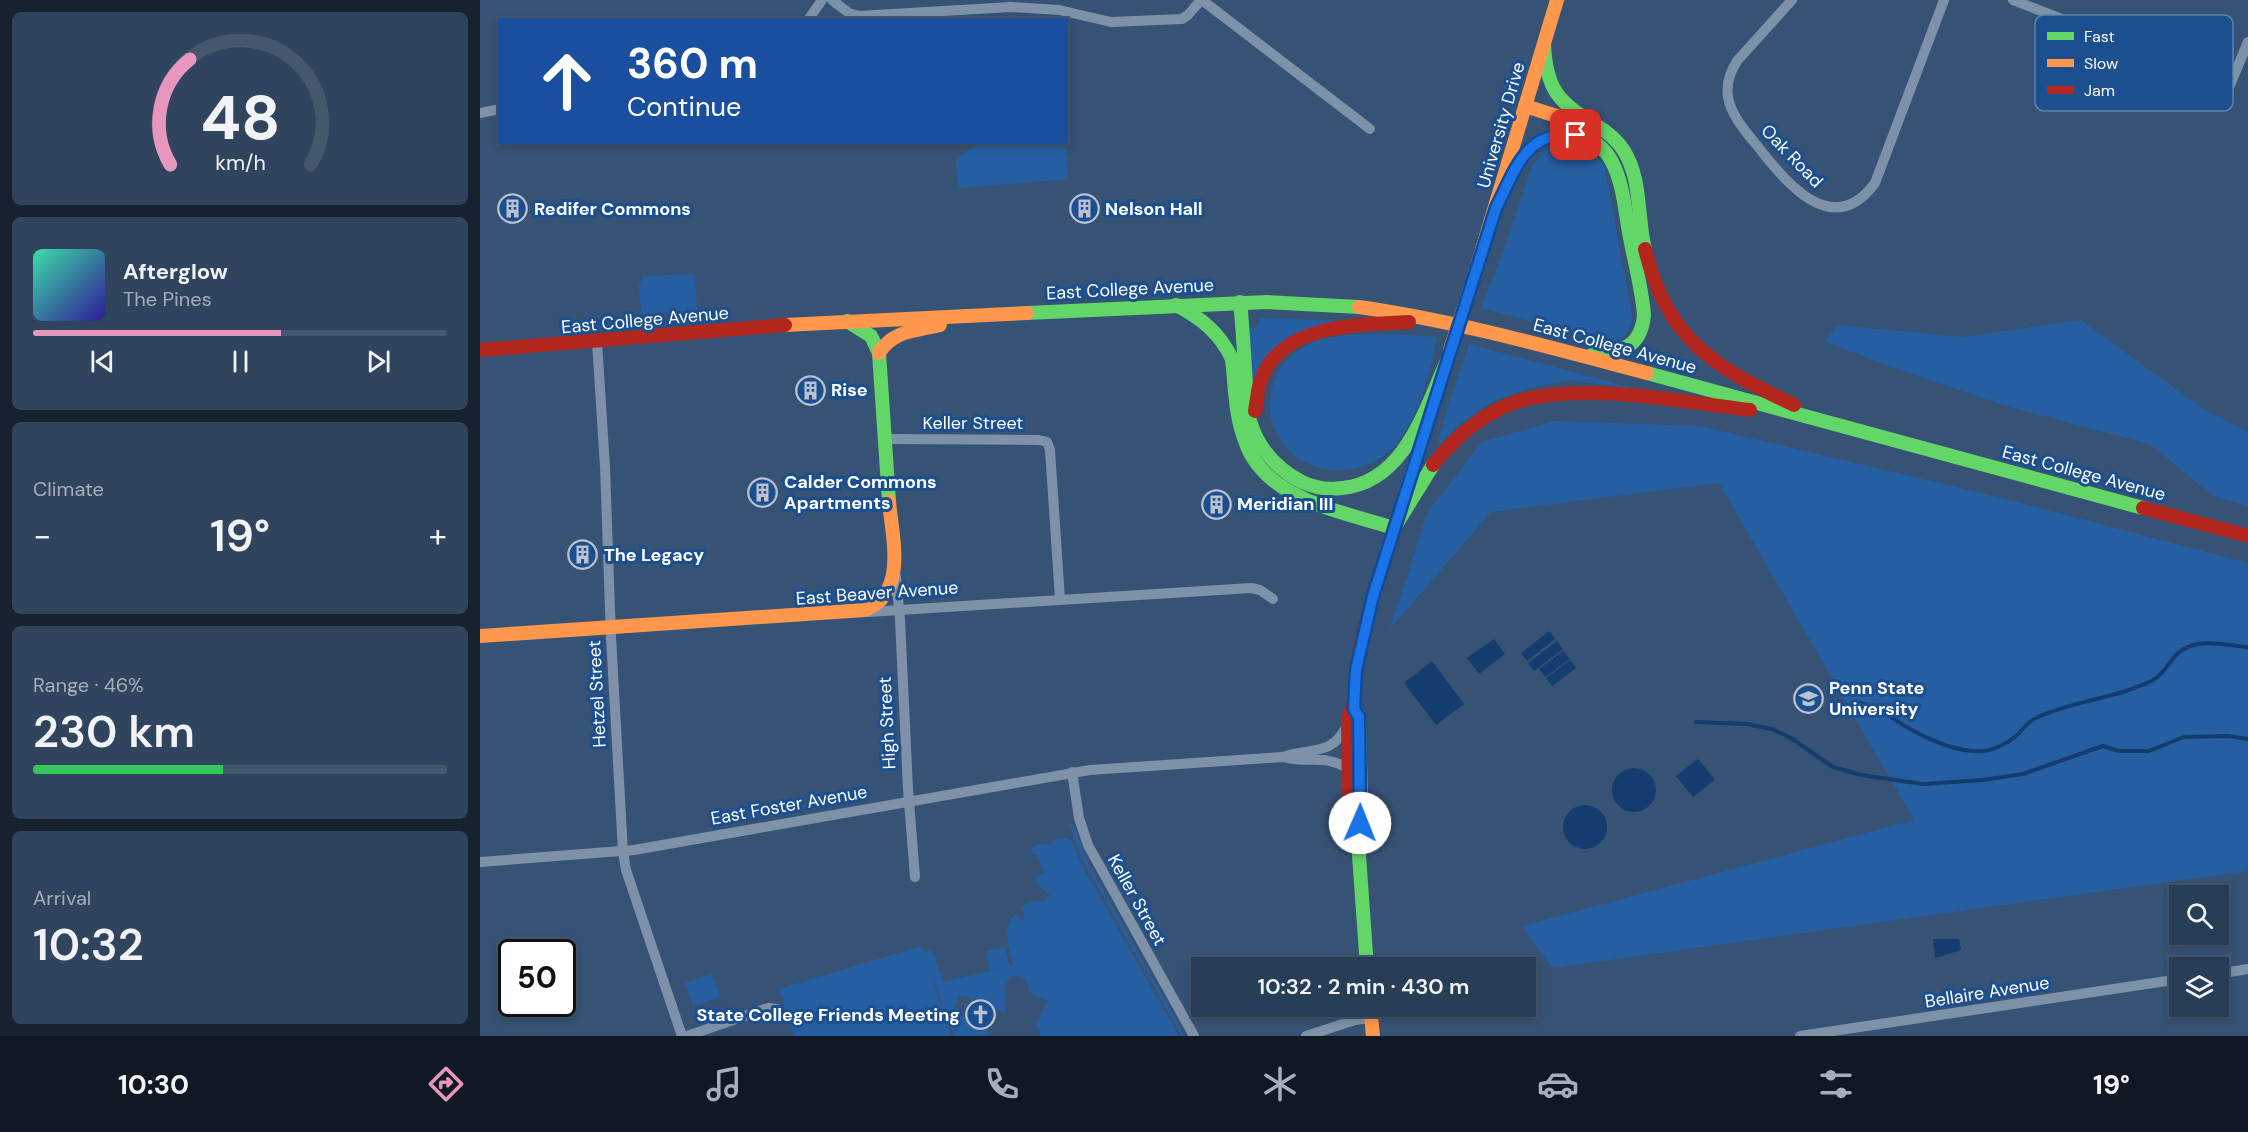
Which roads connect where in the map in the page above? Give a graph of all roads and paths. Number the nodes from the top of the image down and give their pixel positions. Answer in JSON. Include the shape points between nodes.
{"nodes":[{"id":1,"x":822,"y":0,"type":"edge"},
{"id":2,"x":832,"y":0,"type":"edge"},
{"id":3,"x":1201,"y":0,"type":"edge"},
{"id":4,"x":1557,"y":0,"type":"edge"},
{"id":5,"x":1792,"y":0,"type":"edge"},
{"id":6,"x":1944,"y":0,"type":"edge"},
{"id":7,"x":2013,"y":0,"type":"edge"},
{"id":8,"x":2051,"y":15,"type":"edge"},
{"id":9,"x":809,"y":18,"type":"edge"},
{"id":10,"x":2248,"y":42,"type":"edge"},
{"id":11,"x":1544,"y":44,"type":"junction"},
{"id":12,"x":2233,"y":78,"type":"edge"},
{"id":13,"x":1525,"y":106,"type":"junction"},
{"id":14,"x":498,"y":109,"type":"edge"},
{"id":15,"x":480,"y":113,"type":"edge"},
{"id":16,"x":1598,"y":127,"type":"junction"},
{"id":17,"x":1370,"y":129,"type":"dead end"},
{"id":18,"x":1496,"y":208,"type":"junction"},
{"id":19,"x":1240,"y":302,"type":"junction"},
{"id":20,"x":1175,"y":305,"type":"junction"},
{"id":21,"x":956,"y":315,"type":"junction"},
{"id":22,"x":846,"y":321,"type":"junction"},
{"id":23,"x":1443,"y":321,"type":"junction"},
{"id":24,"x":597,"y":342,"type":"junction"},
{"id":25,"x":480,"y":350,"type":"edge"},
{"id":26,"x":879,"y":353,"type":"junction"},
{"id":27,"x":1577,"y":355,"type":"junction"},
{"id":28,"x":1449,"y":356,"type":"junction"},
{"id":29,"x":1803,"y":415,"type":"junction"},
{"id":30,"x":1836,"y":424,"type":"junction"},
{"id":31,"x":1256,"y":436,"type":"junction"},
{"id":32,"x":885,"y":440,"type":"junction"},
{"id":33,"x":1394,"y":528,"type":"junction"},
{"id":34,"x":2248,"y":536,"type":"edge"},
{"id":35,"x":894,"y":568,"type":"junction"},
{"id":36,"x":1060,"y":599,"type":"junction"},
{"id":37,"x":1274,"y":599,"type":"dead end"},
{"id":38,"x":900,"y":611,"type":"junction"},
{"id":39,"x":856,"y":612,"type":"junction"},
{"id":40,"x":611,"y":628,"type":"junction"},
{"id":41,"x":480,"y":636,"type":"edge"},
{"id":42,"x":1354,"y":709,"type":"junction"},
{"id":43,"x":1348,"y":723,"type":"junction"},
{"id":44,"x":1283,"y":757,"type":"junction"},
{"id":45,"x":1347,"y":768,"type":"junction"},
{"id":46,"x":1072,"y":772,"type":"junction"},
{"id":47,"x":909,"y":800,"type":"junction"},
{"id":48,"x":1359,"y":841,"type":"junction"},
{"id":49,"x":622,"y":852,"type":"junction"},
{"id":50,"x":480,"y":862,"type":"edge"},
{"id":51,"x":915,"y":877,"type":"dead end"},
{"id":52,"x":1366,"y":957,"type":"edge"},
{"id":53,"x":2248,"y":969,"type":"edge"},
{"id":54,"x":2229,"y":972,"type":"edge"},
{"id":55,"x":2169,"y":981,"type":"edge"},
{"id":56,"x":777,"y":1009,"type":"dead end"},
{"id":57,"x":1361,"y":1017,"type":"edge"},
{"id":58,"x":1371,"y":1017,"type":"edge"},
{"id":59,"x":682,"y":1036,"type":"edge"},
{"id":60,"x":687,"y":1036,"type":"edge"},
{"id":61,"x":1194,"y":1036,"type":"edge"},
{"id":62,"x":1306,"y":1036,"type":"edge"},
{"id":63,"x":1373,"y":1036,"type":"edge"},
{"id":64,"x":1800,"y":1036,"type":"edge"}],
"edges":[{"from":1,"to":9,"type":"street"},
{"from":2,"to":3,"type":"street","via":[[859,16],[1011,7],[1059,10],[1120,23],[1182,19]]},
{"from":3,"to":17,"type":"street"},
{"from":4,"to":11,"type":"main road","name":"University Drive"},
{"from":5,"to":6,"type":"street","name":"Oak Road","via":[[1737,61],[1731,71],[1728,97],[1743,129],[1766,158],[1800,193],[1830,207],[1858,202],[1875,183]]},
{"from":7,"to":8,"type":"street"},
{"from":10,"to":12,"type":"street"},
{"from":11,"to":13,"type":"main road","name":"University Drive"},
{"from":11,"to":16,"type":"main road","via":[[1545,75],[1555,94]]},
{"from":13,"to":16,"type":"main road","via":[[1580,125]]},
{"from":13,"to":18,"type":"main road","name":"University Drive"},
{"from":14,"to":15,"type":"street"},
{"from":16,"to":30,"type":"main road","via":[[1628,157],[1643,245],[1659,298],[1670,318],[1701,351],[1736,377]]},
{"from":18,"to":27,"type":"main road","via":[[1516,165],[1531,147],[1547,137],[1563,133],[1587,138],[1602,148],[1614,164],[1643,301],[1644,327],[1626,348],[1613,353]]},
{"from":18,"to":28,"type":"main road","name":"University Drive","bridge":true},
{"from":19,"to":20,"type":"main road","name":"East College Avenue"},
{"from":19,"to":23,"type":"main road","name":"East College Avenue","via":[[1342,305]]},
{"from":19,"to":31,"type":"main road","via":[[1247,407]]},
{"from":20,"to":21,"type":"main road","name":"East College Avenue"},
{"from":20,"to":33,"type":"main road","via":[[1207,324],[1230,352],[1239,429],[1249,454],[1267,476],[1301,498]]},
{"from":21,"to":22,"type":"main road","name":"East College Avenue"},
{"from":21,"to":26,"type":"main road","name":"East College Avenue","via":[[938,326],[892,336]]},
{"from":22,"to":24,"type":"main road","name":"East College Avenue"},
{"from":22,"to":26,"type":"main road","via":[[872,336]]},
{"from":23,"to":27,"type":"main road","name":"East College Avenue"},
{"from":23,"to":31,"type":"main road","via":[[1355,326],[1295,340],[1273,359],[1261,379],[1255,404]]},
{"from":24,"to":25,"type":"main road","name":"East College Avenue"},
{"from":24,"to":40,"type":"street","name":"Hetzel Street"},
{"from":26,"to":32,"type":"main road","name":"High Street"},
{"from":27,"to":29,"type":"main road","name":"East College Avenue"},
{"from":28,"to":31,"type":"main road","via":[[1402,452],[1393,464],[1364,483],[1329,489],[1298,481],[1274,464]]},
{"from":28,"to":33,"type":"main road","name":"University Drive"},
{"from":29,"to":30,"type":"main road","name":"East College Avenue"},
{"from":29,"to":33,"type":"main road","via":[[1592,393],[1534,396],[1508,405],[1466,430],[1422,480]]},
{"from":30,"to":34,"type":"main road","name":"East College Avenue"},
{"from":32,"to":35,"type":"main road","name":"High Street"},
{"from":32,"to":36,"type":"street","name":"Keller Street","via":[[1047,442]]},
{"from":33,"to":42,"type":"main road","name":"University Drive","via":[[1356,670]]},
{"from":35,"to":38,"type":"street","name":"High Street"},
{"from":35,"to":39,"type":"main road","name":"High Street","via":[[893,583],[885,599]]},
{"from":36,"to":37,"type":"street","name":"East Beaver Avenue","via":[[1251,588]]},
{"from":36,"to":38,"type":"street","name":"East Beaver Avenue"},
{"from":38,"to":39,"type":"street","name":"East Beaver Avenue"},
{"from":38,"to":47,"type":"street","name":"High Street"},
{"from":39,"to":40,"type":"main road","name":"East Beaver Avenue"},
{"from":40,"to":41,"type":"main road","name":"East Beaver Avenue"},
{"from":40,"to":49,"type":"street","name":"Hetzel Street"},
{"from":42,"to":43,"type":"main road","name":"University Drive"},
{"from":42,"to":48,"type":"main road","name":"University Drive","via":[[1359,717]]},
{"from":43,"to":44,"type":"street","name":"East Foster Avenue","via":[[1340,738],[1329,747]]},
{"from":43,"to":45,"type":"main road","name":"University Drive"},
{"from":44,"to":45,"type":"street","name":"East Foster Avenue","via":[[1297,761],[1329,760]]},
{"from":44,"to":46,"type":"street","name":"East Foster Avenue"},
{"from":45,"to":48,"type":"main road","name":"University Drive","via":[[1349,806]]},
{"from":46,"to":47,"type":"street","name":"East Foster Avenue"},
{"from":46,"to":61,"type":"street","name":"Keller Street","via":[[1078,818],[1088,845]]},
{"from":47,"to":49,"type":"street","name":"East Foster Avenue"},
{"from":47,"to":51,"type":"street","name":"High Street"},
{"from":48,"to":52,"type":"main road","name":"University Drive"},
{"from":49,"to":50,"type":"street","name":"East Foster Avenue"},
{"from":49,"to":59,"type":"street","name":"Hetzel Street"},
{"from":53,"to":54,"type":"street"},
{"from":55,"to":64,"type":"street","name":"Bellaire Avenue"},
{"from":56,"to":60,"type":"street","via":[[768,1008]]},
{"from":57,"to":62,"type":"street"},
{"from":58,"to":63,"type":"main road"}]}
